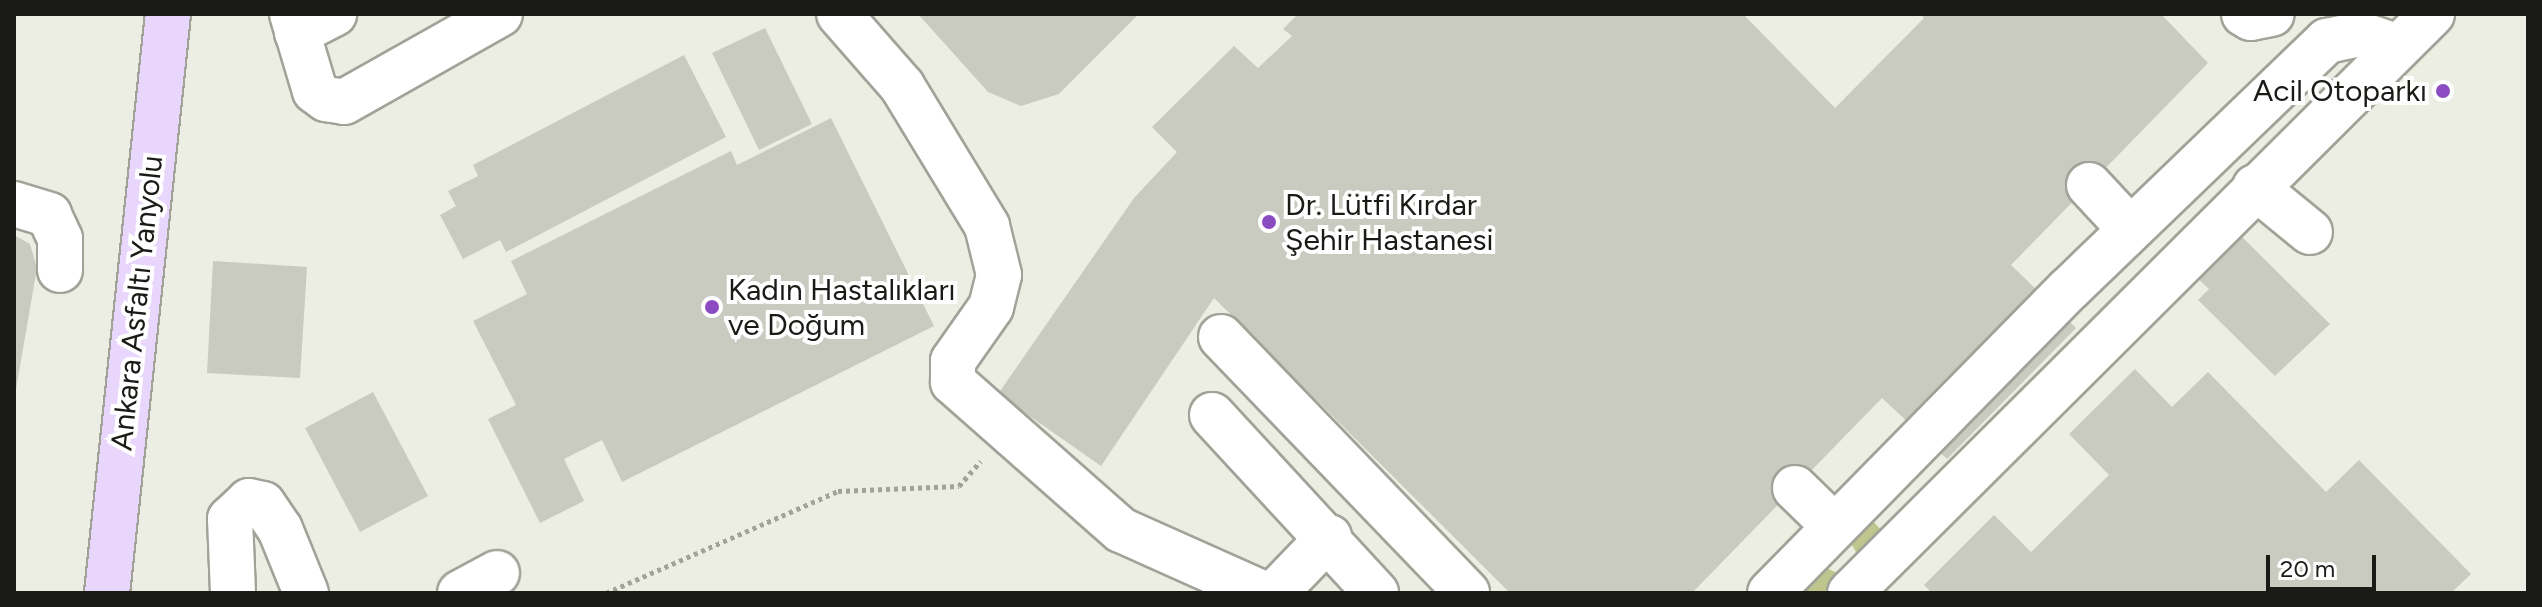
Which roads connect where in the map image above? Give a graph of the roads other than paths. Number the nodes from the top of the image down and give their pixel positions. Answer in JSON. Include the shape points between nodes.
{"nodes":[{"id":1,"x":168,"y":14,"type":"edge"},
{"id":2,"x":500,"y":14,"type":"edge"},
{"id":3,"x":839,"y":14,"type":"edge"},
{"id":4,"x":2244,"y":14,"type":"edge"},
{"id":5,"x":2272,"y":14,"type":"edge"},
{"id":6,"x":2432,"y":14,"type":"edge"},
{"id":7,"x":308,"y":20,"type":"edge"},
{"id":8,"x":2398,"y":47,"type":"junction"},
{"id":9,"x":2225,"y":135,"type":"junction"},
{"id":10,"x":2260,"y":182,"type":"junction"},
{"id":11,"x":2089,"y":185,"type":"dead end"},
{"id":12,"x":14,"y":204,"type":"edge"},
{"id":13,"x":2130,"y":229,"type":"junction"},
{"id":14,"x":2310,"y":232,"type":"dead end"},
{"id":15,"x":60,"y":270,"type":"dead end"},
{"id":16,"x":1221,"y":337,"type":"dead end"},
{"id":17,"x":1212,"y":415,"type":"dead end"},
{"id":18,"x":1795,"y":488,"type":"dead end"},
{"id":19,"x":1831,"y":528,"type":"junction"},
{"id":20,"x":1329,"y":537,"type":"junction"},
{"id":21,"x":1860,"y":583,"type":"edge"},
{"id":22,"x":107,"y":593,"type":"edge"},
{"id":23,"x":233,"y":593,"type":"edge"},
{"id":24,"x":306,"y":593,"type":"edge"},
{"id":25,"x":1262,"y":593,"type":"edge"},
{"id":26,"x":1275,"y":593,"type":"edge"},
{"id":27,"x":1376,"y":593,"type":"edge"},
{"id":28,"x":1467,"y":593,"type":"edge"},
{"id":29,"x":1770,"y":593,"type":"edge"}],
"edges":[{"from":1,"to":22,"type":"main road","name":"Ankara Asfaltı Yanyolu"},
{"from":2,"to":7,"type":"street","via":[[344,102],[315,91]]},
{"from":3,"to":25,"type":"street","via":[[902,86],[987,226],[999,275],[991,307],[953,361],[953,382],[1121,530]]},
{"from":4,"to":5,"type":"street"},
{"from":6,"to":8,"type":"street"},
{"from":8,"to":9,"type":"street","via":[[2361,34],[2327,41]]},
{"from":8,"to":10,"type":"street"},
{"from":9,"to":10,"type":"street","via":[[2254,145]]},
{"from":9,"to":13,"type":"street"},
{"from":10,"to":14,"type":"street"},
{"from":10,"to":21,"type":"street"},
{"from":11,"to":13,"type":"street"},
{"from":12,"to":15,"type":"street","via":[[49,215],[60,239]]},
{"from":13,"to":19,"type":"street"},
{"from":16,"to":28,"type":"street"},
{"from":17,"to":20,"type":"street"},
{"from":18,"to":19,"type":"street"},
{"from":19,"to":21,"type":"street","via":[[1840,560]]},
{"from":19,"to":29,"type":"street"},
{"from":20,"to":26,"type":"street"},
{"from":20,"to":27,"type":"street"},
{"from":23,"to":24,"type":"street","via":[[230,519],[249,501],[263,504],[280,529]]}]}
